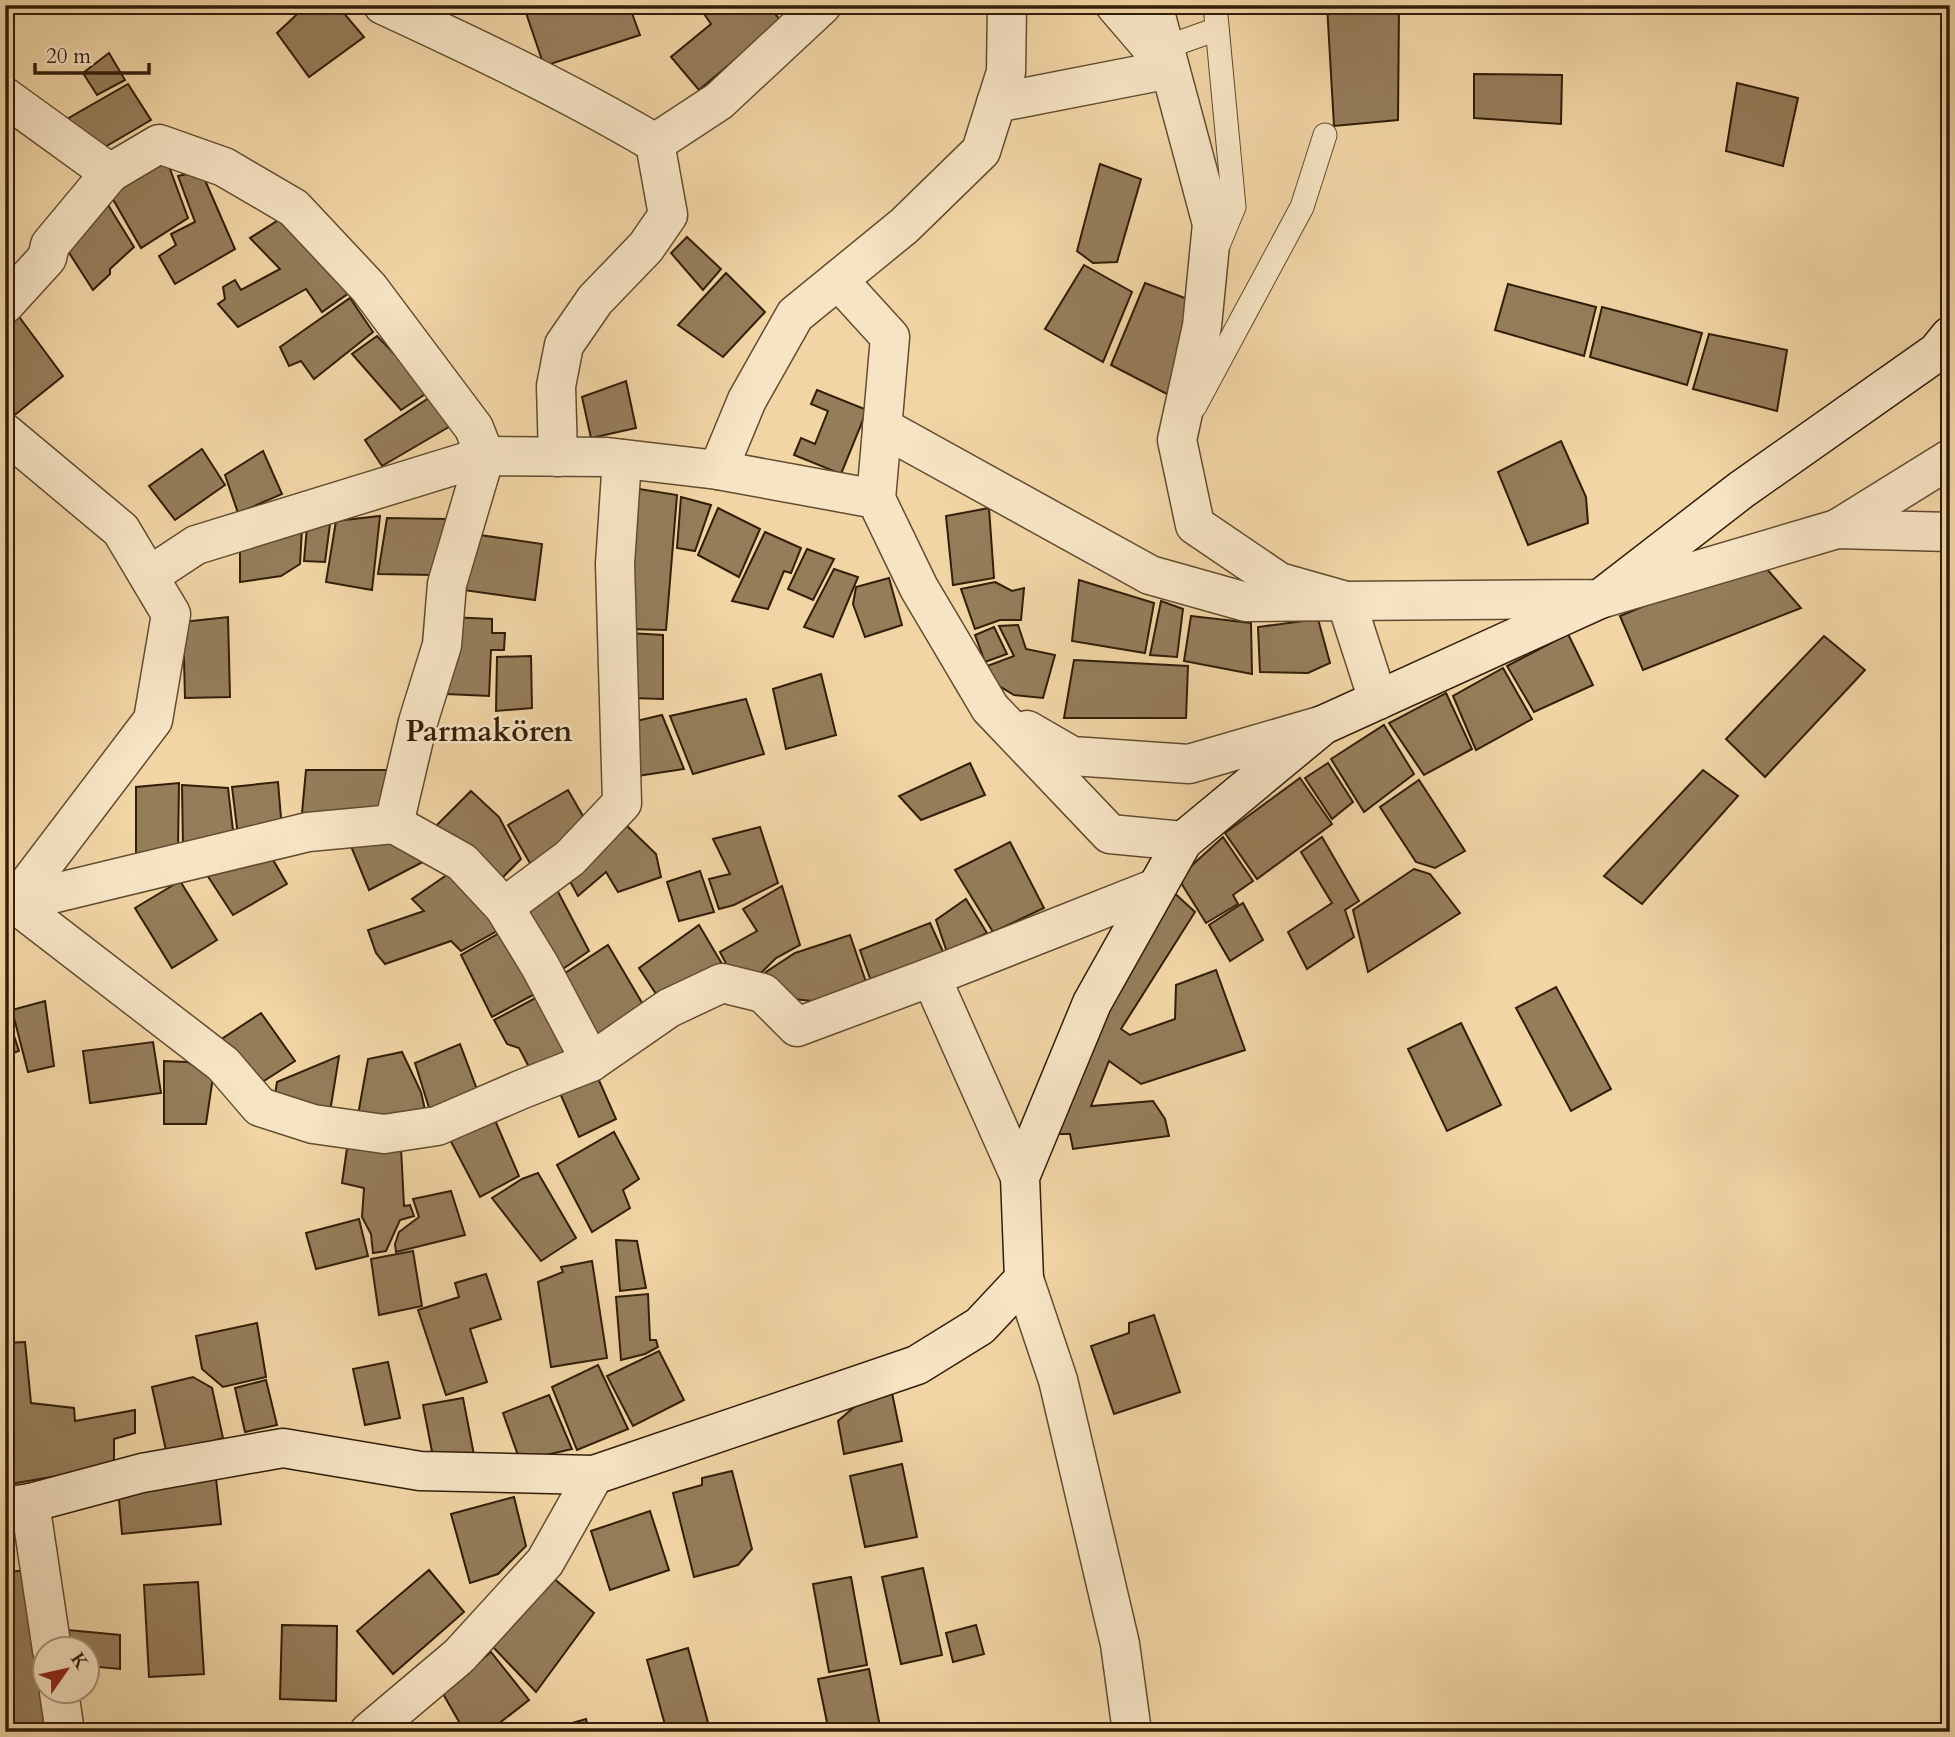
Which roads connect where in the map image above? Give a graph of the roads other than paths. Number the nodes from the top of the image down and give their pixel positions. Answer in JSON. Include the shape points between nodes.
{"nodes":[{"id":1,"x":383,"y":5,"type":"edge"},
{"id":2,"x":822,"y":5,"type":"edge"},
{"id":3,"x":1007,"y":5,"type":"edge"},
{"id":4,"x":1115,"y":5,"type":"edge"},
{"id":5,"x":1153,"y":5,"type":"edge"},
{"id":6,"x":1215,"y":5,"type":"edge"},
{"id":7,"x":1217,"y":29,"type":"junction"},
{"id":8,"x":1167,"y":58,"type":"junction"},
{"id":9,"x":5,"y":97,"type":"edge"},
{"id":10,"x":996,"y":103,"type":"junction"},
{"id":11,"x":1325,"y":135,"type":"dead end"},
{"id":12,"x":655,"y":143,"type":"junction"},
{"id":13,"x":110,"y":173,"type":"junction"},
{"id":14,"x":1208,"y":270,"type":"junction"},
{"id":15,"x":838,"y":280,"type":"junction"},
{"id":16,"x":5,"y":304,"type":"edge"},
{"id":17,"x":1950,"y":336,"type":"edge"},
{"id":18,"x":882,"y":427,"type":"junction"},
{"id":19,"x":5,"y":433,"type":"edge"},
{"id":20,"x":1177,"y":440,"type":"junction"},
{"id":21,"x":485,"y":456,"type":"junction"},
{"id":22,"x":558,"y":457,"type":"junction"},
{"id":23,"x":622,"y":459,"type":"junction"},
{"id":24,"x":1950,"y":459,"type":"edge"},
{"id":25,"x":718,"y":470,"type":"junction"},
{"id":26,"x":876,"y":499,"type":"junction"},
{"id":27,"x":1837,"y":529,"type":"junction"},
{"id":28,"x":1950,"y":531,"type":"edge"},
{"id":29,"x":149,"y":576,"type":"junction"},
{"id":30,"x":1600,"y":599,"type":"junction"},
{"id":31,"x":1346,"y":601,"type":"junction"},
{"id":32,"x":1378,"y":700,"type":"junction"},
{"id":33,"x":990,"y":708,"type":"junction"},
{"id":34,"x":1323,"y":725,"type":"junction"},
{"id":35,"x":394,"y":824,"type":"junction"},
{"id":36,"x":1183,"y":841,"type":"junction"},
{"id":37,"x":1156,"y":888,"type":"junction"},
{"id":38,"x":9,"y":906,"type":"edge"},
{"id":39,"x":504,"y":907,"type":"junction"},
{"id":40,"x":931,"y":977,"type":"junction"},
{"id":41,"x":592,"y":1062,"type":"junction"},
{"id":42,"x":1020,"y":1177,"type":"junction"},
{"id":43,"x":1024,"y":1279,"type":"junction"},
{"id":44,"x":594,"y":1475,"type":"junction"},
{"id":45,"x":18,"y":1505,"type":"edge"},
{"id":46,"x":49,"y":1636,"type":"edge"},
{"id":47,"x":61,"y":1706,"type":"edge"},
{"id":48,"x":65,"y":1732,"type":"edge"},
{"id":49,"x":369,"y":1732,"type":"edge"},
{"id":50,"x":1132,"y":1732,"type":"edge"}],
"edges":[{"from":1,"to":12,"type":"street","via":[[510,63]]},
{"from":2,"to":12,"type":"street","via":[[719,101]]},
{"from":3,"to":10,"type":"street","via":[[1006,72]]},
{"from":4,"to":8,"type":"street"},
{"from":5,"to":8,"type":"street"},
{"from":6,"to":7,"type":"lane"},
{"from":7,"to":8,"type":"lane"},
{"from":7,"to":14,"type":"lane","via":[[1234,207]]},
{"from":8,"to":10,"type":"street"},
{"from":8,"to":14,"type":"street","via":[[1212,224]]},
{"from":9,"to":13,"type":"street"},
{"from":10,"to":15,"type":"street","via":[[981,151],[904,226]]},
{"from":11,"to":20,"type":"lane","via":[[1302,207]]},
{"from":12,"to":22,"type":"street","via":[[668,215],[646,247],[595,300],[564,345],[556,386]]},
{"from":13,"to":16,"type":"street","via":[[50,245],[47,258]]},
{"from":13,"to":21,"type":"street","via":[[159,144],[224,167],[294,208],[369,288],[474,428]]},
{"from":14,"to":20,"type":"street","via":[[1202,326]]},
{"from":15,"to":18,"type":"street","via":[[890,337]]},
{"from":15,"to":25,"type":"street","via":[[795,315],[747,400]]},
{"from":17,"to":30,"type":"street","via":[[1937,352],[1741,490]]},
{"from":18,"to":26,"type":"street"},
{"from":18,"to":31,"type":"street","via":[[1150,575],[1247,602]]},
{"from":19,"to":29,"type":"street","via":[[121,530]]},
{"from":20,"to":31,"type":"street","via":[[1195,525],[1279,582]]},
{"from":21,"to":22,"type":"street"},
{"from":21,"to":29,"type":"street","via":[[196,545]]},
{"from":21,"to":35,"type":"street","via":[[446,584],[442,645]]},
{"from":22,"to":23,"type":"street"},
{"from":23,"to":25,"type":"street"},
{"from":23,"to":39,"type":"street","via":[[615,564],[622,803],[570,859]]},
{"from":24,"to":27,"type":"street"},
{"from":25,"to":26,"type":"street"},
{"from":26,"to":33,"type":"street","via":[[919,588]]},
{"from":27,"to":28,"type":"street"},
{"from":27,"to":30,"type":"street"},
{"from":29,"to":38,"type":"street","via":[[171,614],[153,720]]},
{"from":30,"to":31,"type":"street"},
{"from":30,"to":32,"type":"street"},
{"from":31,"to":32,"type":"street"},
{"from":32,"to":34,"type":"street"},
{"from":33,"to":34,"type":"street","via":[[1072,756],[1189,764]]},
{"from":33,"to":36,"type":"street","via":[[1110,834]]},
{"from":34,"to":36,"type":"street"},
{"from":35,"to":38,"type":"street","via":[[308,832]]},
{"from":35,"to":39,"type":"street","via":[[462,862]]},
{"from":36,"to":37,"type":"street"},
{"from":37,"to":40,"type":"street"},
{"from":37,"to":42,"type":"street","via":[[1092,1003]]},
{"from":38,"to":41,"type":"street","via":[[223,1065],[260,1107],[313,1124],[384,1134],[437,1126]]},
{"from":39,"to":41,"type":"street"},
{"from":40,"to":41,"type":"street","via":[[797,1027],[763,993],[722,983],[669,1008]]},
{"from":40,"to":42,"type":"street"},
{"from":42,"to":43,"type":"street"},
{"from":43,"to":44,"type":"street","via":[[980,1326],[917,1365]]},
{"from":43,"to":50,"type":"street","via":[[1058,1380],[1120,1644]]},
{"from":44,"to":45,"type":"street","via":[[420,1471],[283,1448],[142,1473]]},
{"from":44,"to":49,"type":"street","via":[[545,1562],[459,1656]]},
{"from":45,"to":46,"type":"street"},
{"from":47,"to":48,"type":"street"}]}
